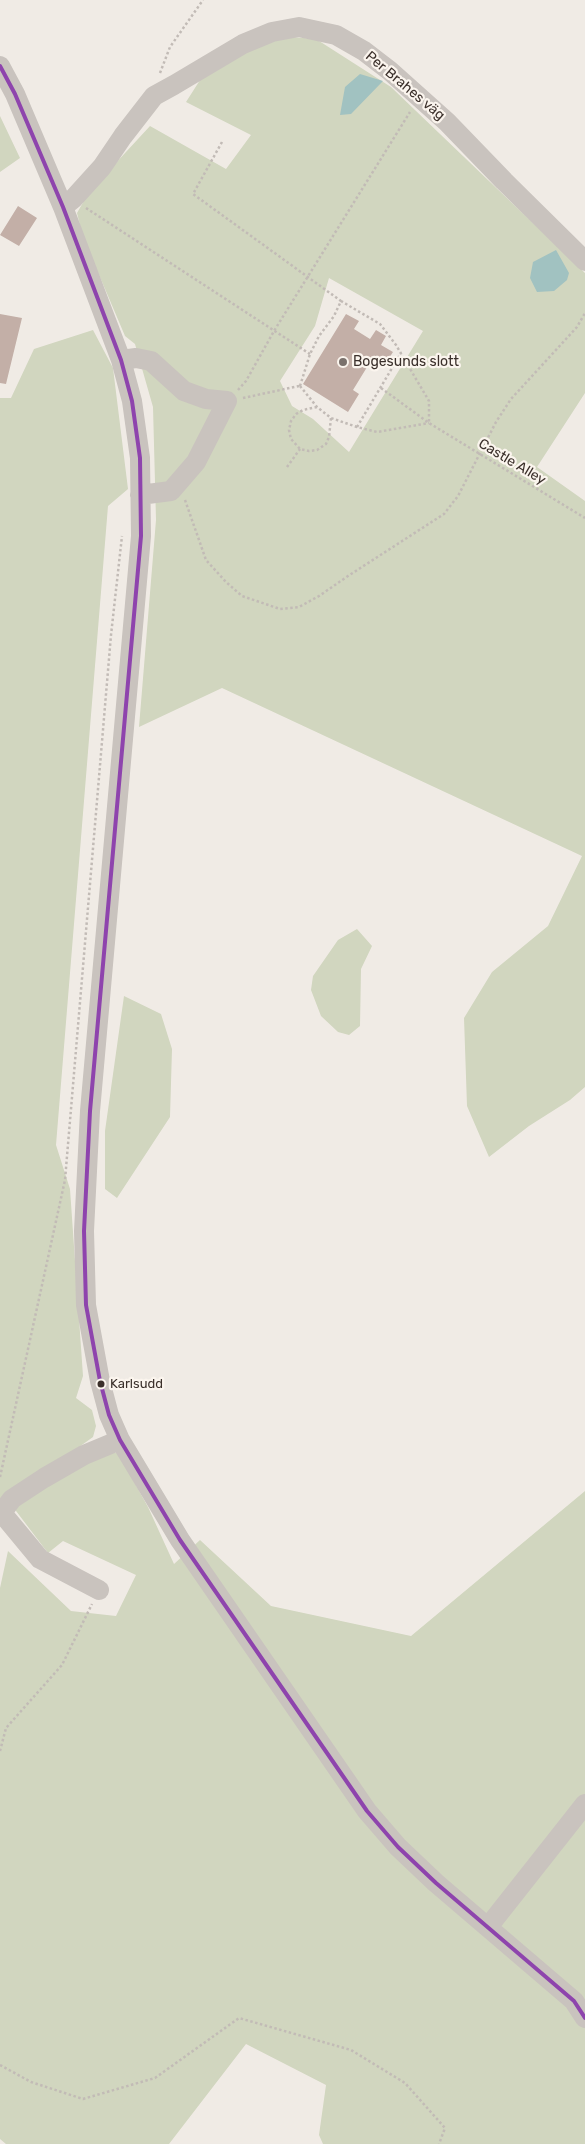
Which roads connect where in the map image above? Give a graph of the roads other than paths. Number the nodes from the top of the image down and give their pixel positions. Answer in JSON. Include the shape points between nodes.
{"nodes":[{"id":1,"x":0,"y":66,"type":"edge"},
{"id":2,"x":68,"y":203,"type":"junction"},
{"id":3,"x":585,"y":261,"type":"edge"},
{"id":4,"x":121,"y":360,"type":"junction"},
{"id":5,"x":140,"y":495,"type":"junction"},
{"id":6,"x":120,"y":1440,"type":"junction"},
{"id":7,"x":0,"y":1513,"type":"edge"},
{"id":8,"x":99,"y":1590,"type":"road end"},
{"id":9,"x":585,"y":1804,"type":"edge"},
{"id":10,"x":488,"y":1928,"type":"junction"},
{"id":11,"x":585,"y":2018,"type":"edge"}],
"edges":[{"from":1,"to":2,"type":"street"},
{"from":2,"to":3,"type":"street","name":"Per Brahes väg","via":[[102,167],[154,96],[243,44],[272,32],[299,27],[336,35],[364,51],[420,96]]},
{"from":2,"to":4,"type":"street"},
{"from":4,"to":5,"type":"street","via":[[137,430]]},
{"from":4,"to":5,"type":"street","via":[[152,361],[184,391],[206,399],[227,401],[196,462],[171,491]]},
{"from":5,"to":6,"type":"street","via":[[140,536],[90,1111],[84,1231],[85,1281],[92,1344],[102,1390]]},
{"from":6,"to":7,"type":"street","via":[[84,1454],[44,1478],[12,1499]]},
{"from":6,"to":10,"type":"street","via":[[180,1540],[367,1811],[398,1847]]},
{"from":7,"to":8,"type":"street","via":[[40,1559]]},
{"from":9,"to":10,"type":"street"},
{"from":10,"to":11,"type":"street","via":[[574,2001]]}]}
